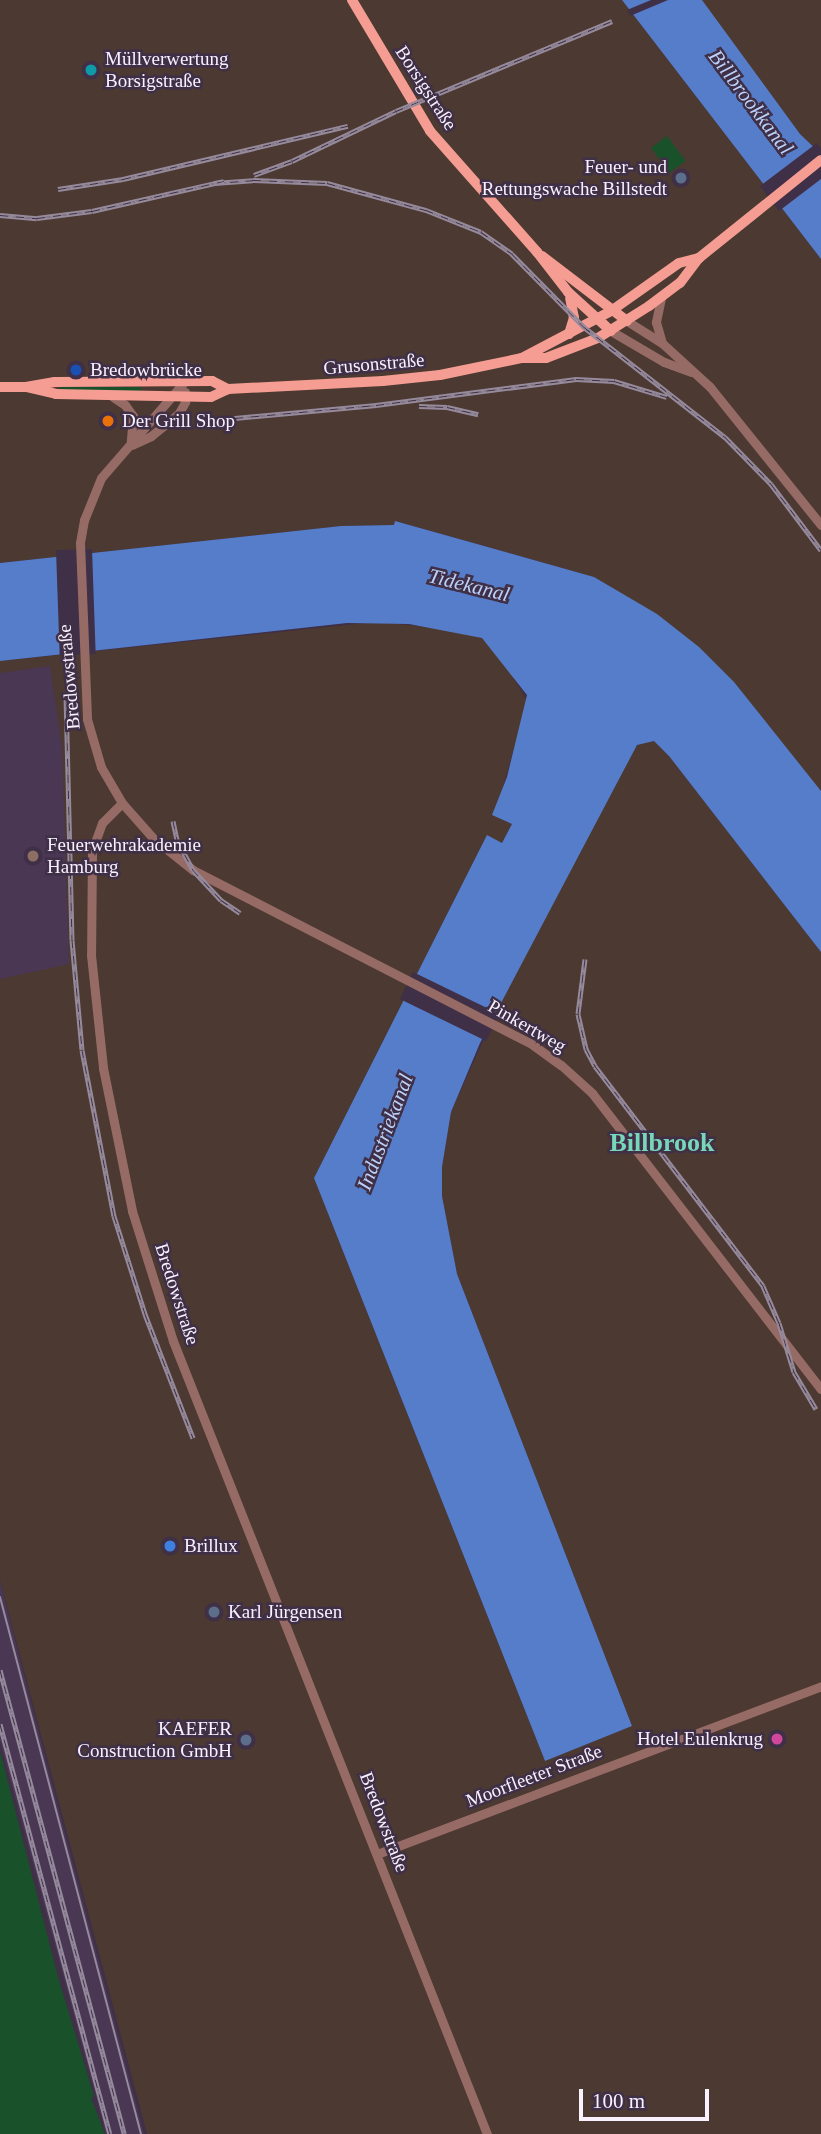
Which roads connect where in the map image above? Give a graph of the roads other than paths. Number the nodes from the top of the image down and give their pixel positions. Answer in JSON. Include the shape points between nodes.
{"nodes":[{"id":1,"x":352,"y":0,"type":"edge"},
{"id":2,"x":821,"y":160,"type":"edge"},
{"id":3,"x":537,"y":252,"type":"junction"},
{"id":4,"x":699,"y":258,"type":"junction"},
{"id":5,"x":568,"y":292,"type":"junction"},
{"id":6,"x":660,"y":298,"type":"junction"},
{"id":7,"x":611,"y":311,"type":"junction"},
{"id":8,"x":596,"y":320,"type":"junction"},
{"id":9,"x":627,"y":321,"type":"junction"},
{"id":10,"x":611,"y":331,"type":"junction"},
{"id":11,"x":569,"y":334,"type":"junction"},
{"id":12,"x":662,"y":342,"type":"junction"},
{"id":13,"x":522,"y":358,"type":"junction"},
{"id":14,"x":693,"y":373,"type":"junction"},
{"id":15,"x":185,"y":382,"type":"junction"},
{"id":16,"x":0,"y":387,"type":"edge"},
{"id":17,"x":26,"y":387,"type":"junction"},
{"id":18,"x":228,"y":389,"type":"junction"},
{"id":19,"x":113,"y":397,"type":"junction"},
{"id":20,"x":172,"y":398,"type":"junction"},
{"id":21,"x":185,"y":398,"type":"junction"},
{"id":22,"x":130,"y":446,"type":"junction"},
{"id":23,"x":821,"y":525,"type":"edge"},
{"id":24,"x":122,"y":803,"type":"junction"},
{"id":25,"x":821,"y":1389,"type":"edge"},
{"id":26,"x":821,"y":1686,"type":"edge"},
{"id":27,"x":377,"y":1854,"type":"junction"},
{"id":28,"x":487,"y":2134,"type":"edge"}],
"edges":[{"from":1,"to":3,"type":"main road","name":"Borsigstraße","via":[[430,131]]},
{"from":2,"to":4,"type":"main road"},
{"from":3,"to":5,"type":"main road","name":"Borsigstraße"},
{"from":3,"to":7,"type":"main road","name":"Borsigstraße"},
{"from":4,"to":6,"type":"main road","name":"Grusonstraße","via":[[688,275]]},
{"from":4,"to":7,"type":"main road","name":"Grusonstraße","via":[[679,262]]},
{"from":5,"to":8,"type":"main road","name":"Borsigstraße"},
{"from":5,"to":11,"type":"main road","via":[[574,314]]},
{"from":6,"to":9,"type":"main road","name":"Grusonstraße"},
{"from":6,"to":12,"type":"street","via":[[656,322]]},
{"from":7,"to":8,"type":"main road","name":"Grusonstraße"},
{"from":7,"to":9,"type":"main road","name":"Borsigstraße"},
{"from":8,"to":10,"type":"main road","name":"Borsigstraße"},
{"from":8,"to":11,"type":"main road","name":"Grusonstraße"},
{"from":9,"to":10,"type":"main road","name":"Grusonstraße"},
{"from":9,"to":12,"type":"street"},
{"from":10,"to":13,"type":"main road","name":"Grusonstraße","via":[[557,354]]},
{"from":10,"to":14,"type":"street"},
{"from":11,"to":13,"type":"main road","name":"Grusonstraße"},
{"from":12,"to":14,"type":"street"},
{"from":13,"to":18,"type":"main road","name":"Grusonstraße","via":[[403,379]]},
{"from":14,"to":23,"type":"street","via":[[734,414]]},
{"from":15,"to":17,"type":"main road","name":"Grusonstraße","via":[[55,382]]},
{"from":15,"to":18,"type":"main road","name":"Grusonstraße","via":[[212,381]]},
{"from":15,"to":20,"type":"street","name":"Bredowstraße"},
{"from":15,"to":21,"type":"street"},
{"from":16,"to":17,"type":"main road","name":"Grusonstraße"},
{"from":17,"to":19,"type":"main road","name":"Grusonstraße","via":[[55,394]]},
{"from":18,"to":21,"type":"main road","name":"Grusonstraße","via":[[211,397]]},
{"from":19,"to":20,"type":"main road","name":"Grusonstraße"},
{"from":19,"to":22,"type":"street","via":[[132,416]]},
{"from":20,"to":21,"type":"main road","name":"Grusonstraße"},
{"from":20,"to":22,"type":"street","name":"Bredowstraße"},
{"from":21,"to":22,"type":"street","name":"Bredowstraße","via":[[175,417]]},
{"from":22,"to":24,"type":"street","name":"Bredowstraße","via":[[101,478],[80,543],[87,719],[94,748]]},
{"from":24,"to":25,"type":"street","name":"Pinkertweg","via":[[154,839],[193,870],[533,1045],[592,1093]]},
{"from":24,"to":27,"type":"street","name":"Bredowstraße","via":[[97,832],[90,872],[103,1068],[125,1183],[160,1307]]},
{"from":26,"to":27,"type":"street","name":"Moorfleeter Straße"},
{"from":27,"to":28,"type":"street","name":"Bredowstraße"}]}
